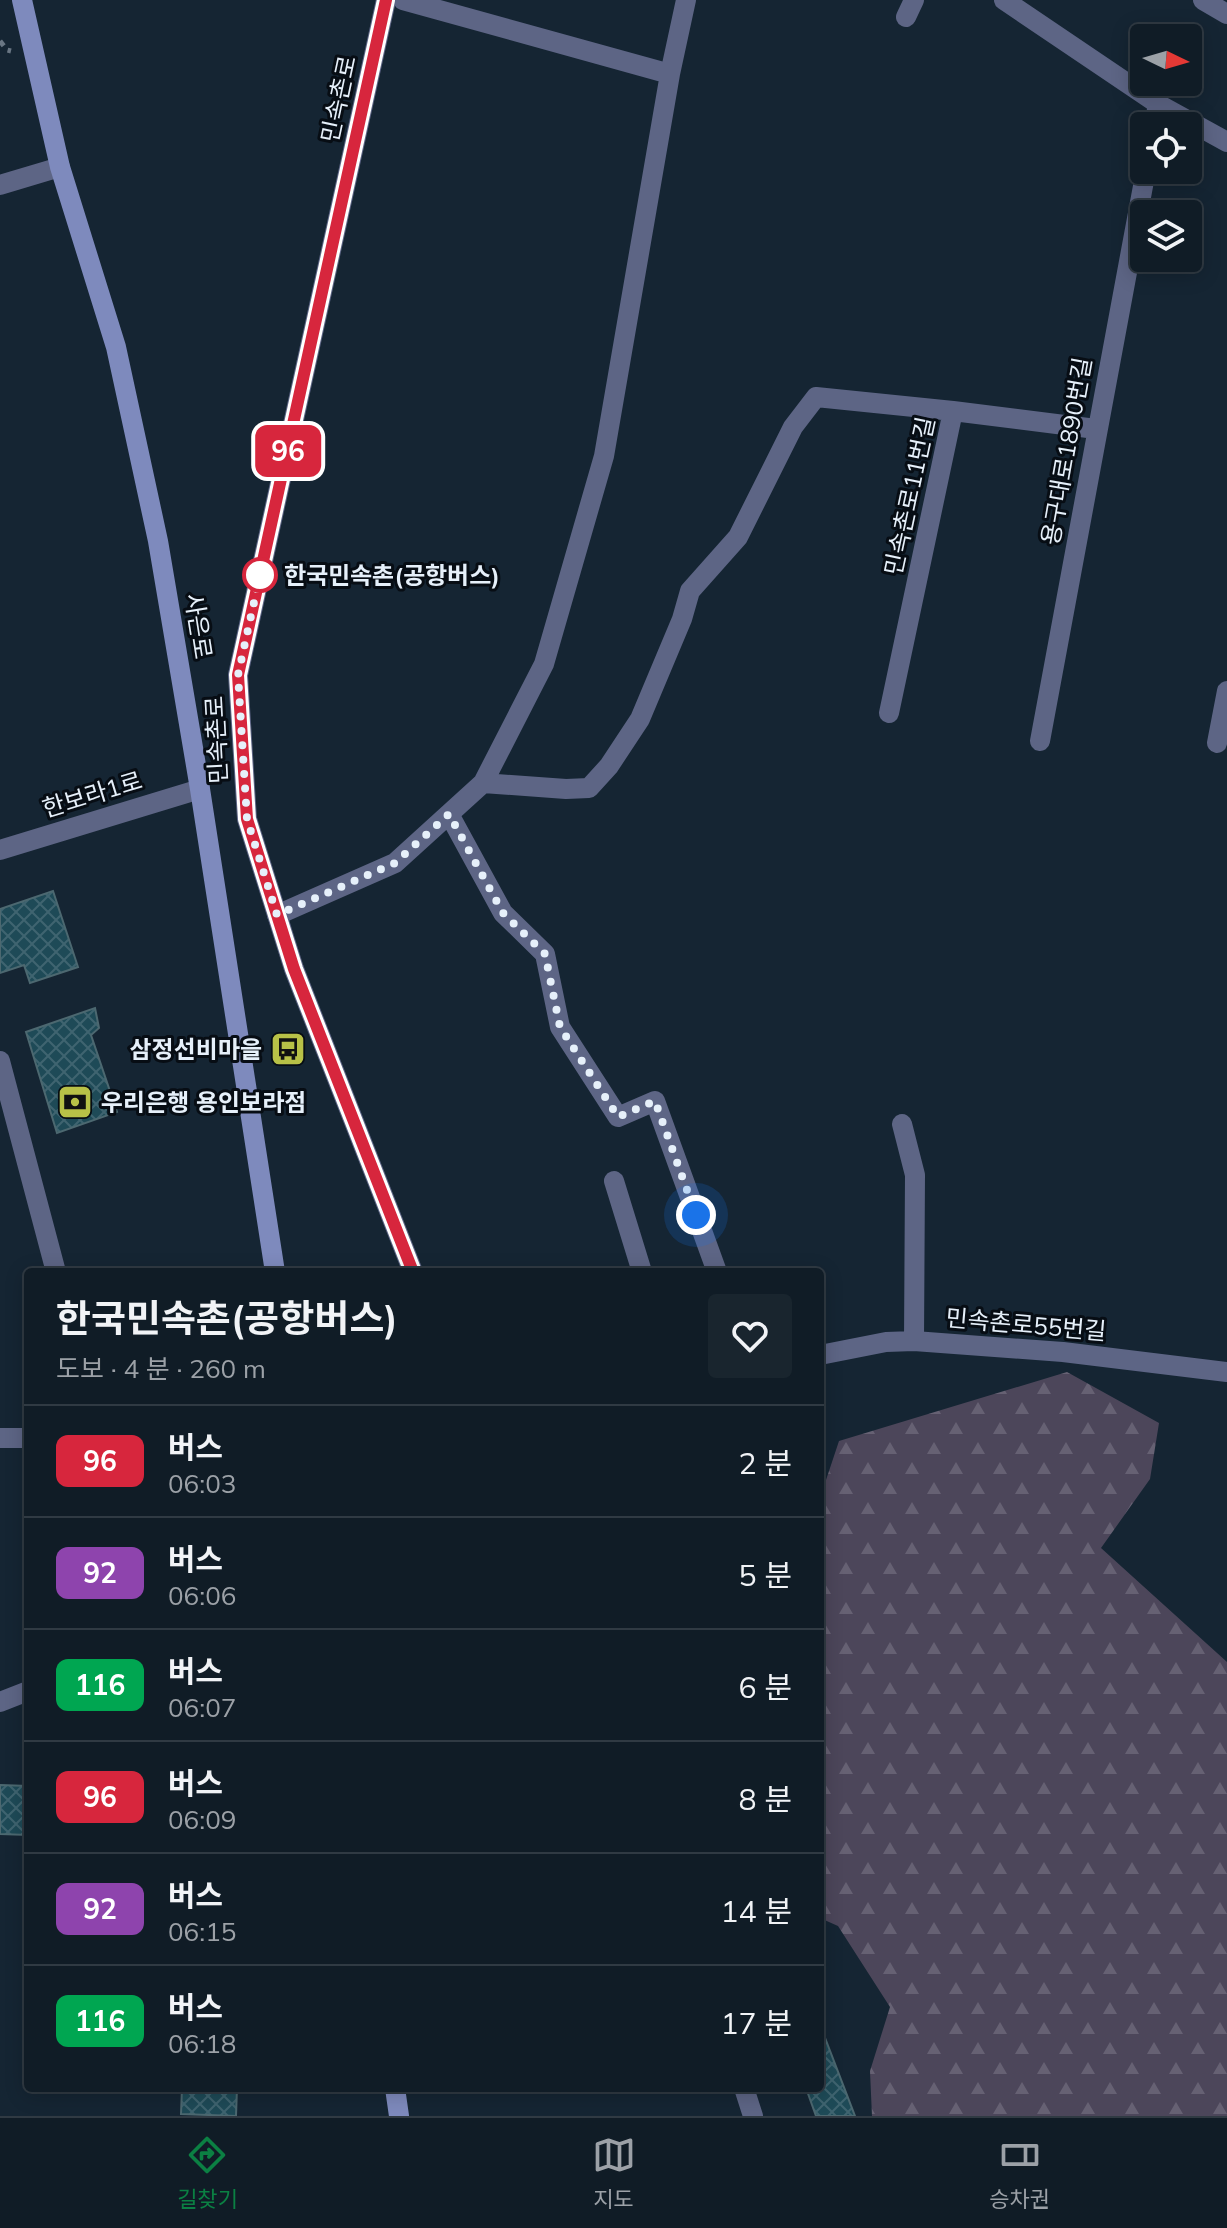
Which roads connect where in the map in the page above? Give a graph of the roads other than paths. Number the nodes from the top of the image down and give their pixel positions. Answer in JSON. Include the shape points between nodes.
{"nodes":[{"id":1,"x":22,"y":0,"type":"edge"},
{"id":2,"x":386,"y":0,"type":"edge"},
{"id":3,"x":403,"y":0,"type":"edge"},
{"id":4,"x":686,"y":0,"type":"edge"},
{"id":5,"x":1004,"y":0,"type":"edge"},
{"id":6,"x":1203,"y":0,"type":"edge"},
{"id":7,"x":1227,"y":14,"type":"edge"},
{"id":8,"x":670,"y":74,"type":"junction"},
{"id":9,"x":1158,"y":104,"type":"junction"},
{"id":10,"x":1157,"y":112,"type":"edge"},
{"id":11,"x":1227,"y":142,"type":"edge"},
{"id":12,"x":60,"y":167,"type":"junction"},
{"id":13,"x":1143,"y":184,"type":"edge"},
{"id":14,"x":0,"y":185,"type":"edge"},
{"id":15,"x":953,"y":411,"type":"junction"},
{"id":16,"x":1096,"y":429,"type":"junction"},
{"id":17,"x":1227,"y":691,"type":"edge"},
{"id":18,"x":889,"y":713,"type":"dead end"},
{"id":19,"x":1040,"y":741,"type":"dead end"},
{"id":20,"x":1217,"y":743,"type":"dead end"},
{"id":21,"x":483,"y":783,"type":"junction"},
{"id":22,"x":200,"y":789,"type":"junction"},
{"id":23,"x":449,"y":814,"type":"junction"},
{"id":24,"x":0,"y":850,"type":"edge"},
{"id":25,"x":277,"y":915,"type":"junction"},
{"id":26,"x":0,"y":1061,"type":"edge"},
{"id":27,"x":902,"y":1124,"type":"dead end"},
{"id":28,"x":614,"y":1181,"type":"dead end"},
{"id":29,"x":55,"y":1268,"type":"edge"},
{"id":30,"x":274,"y":1268,"type":"edge"},
{"id":31,"x":411,"y":1268,"type":"edge"},
{"id":32,"x":641,"y":1268,"type":"edge"},
{"id":33,"x":716,"y":1268,"type":"edge"},
{"id":34,"x":914,"y":1341,"type":"junction"},
{"id":35,"x":824,"y":1354,"type":"edge"},
{"id":36,"x":1227,"y":1372,"type":"edge"},
{"id":37,"x":0,"y":1438,"type":"edge"},
{"id":38,"x":24,"y":1438,"type":"edge"},
{"id":39,"x":24,"y":1693,"type":"edge"},
{"id":40,"x":0,"y":1702,"type":"edge"},
{"id":41,"x":396,"y":2092,"type":"edge"},
{"id":42,"x":745,"y":2092,"type":"edge"},
{"id":43,"x":399,"y":2116,"type":"edge"},
{"id":44,"x":753,"y":2116,"type":"edge"}],
"edges":[{"from":1,"to":12,"type":"main road","name":"사은로"},
{"from":2,"to":25,"type":"street","name":"민속촌로","via":[[238,675],[247,819]]},
{"from":3,"to":8,"type":"street"},
{"from":4,"to":8,"type":"street"},
{"from":5,"to":9,"type":"street"},
{"from":6,"to":7,"type":"street"},
{"from":8,"to":21,"type":"street","via":[[604,456],[544,664]]},
{"from":9,"to":10,"type":"street"},
{"from":9,"to":11,"type":"street"},
{"from":12,"to":14,"type":"street"},
{"from":12,"to":22,"type":"main road","name":"사은로","via":[[116,347],[158,541]]},
{"from":13,"to":16,"type":"street","name":"용구대로1890번길"},
{"from":15,"to":16,"type":"street"},
{"from":15,"to":18,"type":"street","name":"민속촌로11번길"},
{"from":15,"to":21,"type":"street","name":"민속촌로11번길","via":[[816,397],[793,427],[738,537],[690,591],[640,719],[609,766],[589,788]]},
{"from":16,"to":19,"type":"street","name":"용구대로1890번길"},
{"from":17,"to":20,"type":"street"},
{"from":21,"to":23,"type":"street"},
{"from":22,"to":24,"type":"street","name":"한보라1로"},
{"from":22,"to":30,"type":"main road","name":"사은로"},
{"from":23,"to":25,"type":"street","via":[[395,863]]},
{"from":23,"to":33,"type":"street","via":[[503,913],[545,954],[560,1027],[618,1117],[655,1101]]},
{"from":25,"to":31,"type":"street","name":"민속촌로"},
{"from":26,"to":29,"type":"street"},
{"from":27,"to":34,"type":"street","via":[[915,1175]]},
{"from":28,"to":32,"type":"street"},
{"from":34,"to":35,"type":"street","name":"민속촌로55번길"},
{"from":34,"to":36,"type":"street","name":"민속촌로55번길"},
{"from":37,"to":38,"type":"street"},
{"from":39,"to":40,"type":"street"},
{"from":41,"to":43,"type":"main road"},
{"from":42,"to":44,"type":"street"}]}
